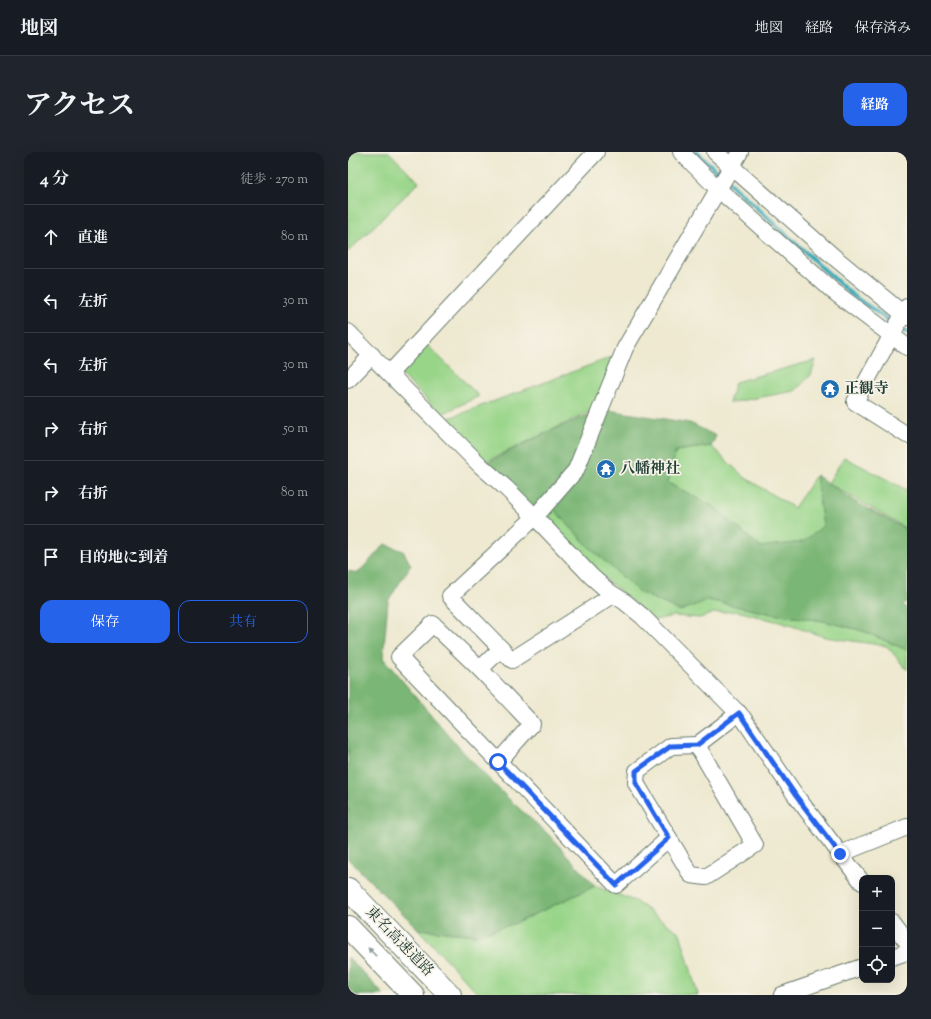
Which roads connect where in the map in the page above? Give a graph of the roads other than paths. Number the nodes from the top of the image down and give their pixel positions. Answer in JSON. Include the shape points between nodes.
{"nodes":[{"id":1,"x":596,"y":152,"type":"edge"},
{"id":2,"x":681,"y":152,"type":"edge"},
{"id":3,"x":715,"y":152,"type":"edge"},
{"id":4,"x":740,"y":152,"type":"edge"},
{"id":5,"x":724,"y":179,"type":"junction"},
{"id":6,"x":900,"y":321,"type":"edge"},
{"id":7,"x":348,"y":332,"type":"edge"},
{"id":8,"x":907,"y":347,"type":"edge"},
{"id":9,"x":372,"y":355,"type":"junction"},
{"id":10,"x":390,"y":373,"type":"junction"},
{"id":11,"x":348,"y":380,"type":"edge"},
{"id":12,"x":907,"y":435,"type":"edge"},
{"id":13,"x":535,"y":517,"type":"junction"},
{"id":14,"x":614,"y":595,"type":"junction"},
{"id":15,"x":501,"y":649,"type":"junction"},
{"id":16,"x":480,"y":669,"type":"junction"},
{"id":17,"x":739,"y":713,"type":"junction"},
{"id":18,"x":697,"y":745,"type":"junction"},
{"id":19,"x":498,"y":762,"type":"junction"},
{"id":20,"x":907,"y":827,"type":"edge"},
{"id":21,"x":669,"y":838,"type":"junction"},
{"id":22,"x":840,"y":854,"type":"junction"},
{"id":23,"x":859,"y":878,"type":"edge"},
{"id":24,"x":348,"y":889,"type":"edge"},
{"id":25,"x":348,"y":927,"type":"edge"},
{"id":26,"x":907,"y":952,"type":"edge"},
{"id":27,"x":895,"y":956,"type":"edge"},
{"id":28,"x":859,"y":968,"type":"edge"},
{"id":29,"x":413,"y":995,"type":"edge"},
{"id":30,"x":450,"y":995,"type":"edge"},
{"id":31,"x":782,"y":995,"type":"edge"}],
"edges":[{"from":1,"to":10,"type":"street"},
{"from":2,"to":5,"type":"street"},
{"from":3,"to":5,"type":"street"},
{"from":4,"to":5,"type":"street"},
{"from":5,"to":6,"type":"street","via":[[834,257]]},
{"from":5,"to":6,"type":"street","via":[[833,291]]},
{"from":5,"to":13,"type":"street","via":[[624,348],[576,470]]},
{"from":6,"to":8,"type":"street"},
{"from":6,"to":12,"type":"street","via":[[855,402]]},
{"from":7,"to":9,"type":"street"},
{"from":9,"to":10,"type":"street"},
{"from":9,"to":11,"type":"street"},
{"from":10,"to":13,"type":"street"},
{"from":13,"to":14,"type":"street","via":[[591,576]]},
{"from":13,"to":15,"type":"street","via":[[450,596]]},
{"from":14,"to":15,"type":"street","via":[[512,660]]},
{"from":14,"to":17,"type":"street","via":[[642,616]]},
{"from":15,"to":16,"type":"street"},
{"from":16,"to":19,"type":"street","via":[[532,724]]},
{"from":16,"to":19,"type":"street","via":[[433,624],[399,657]]},
{"from":17,"to":18,"type":"street"},
{"from":17,"to":22,"type":"street"},
{"from":18,"to":21,"type":"street","via":[[671,746],[636,771],[636,783]]},
{"from":18,"to":21,"type":"street","via":[[755,845],[706,877],[691,874]]},
{"from":19,"to":21,"type":"street","via":[[616,885]]},
{"from":20,"to":22,"type":"street"},
{"from":22,"to":23,"type":"street"},
{"from":24,"to":30,"type":"highway","name":"東名高速道路"},
{"from":29,"to":25,"type":"highway","name":"東名高速道路","one_way":true},
{"from":26,"to":27,"type":"street"},
{"from":28,"to":31,"type":"street"}]}
